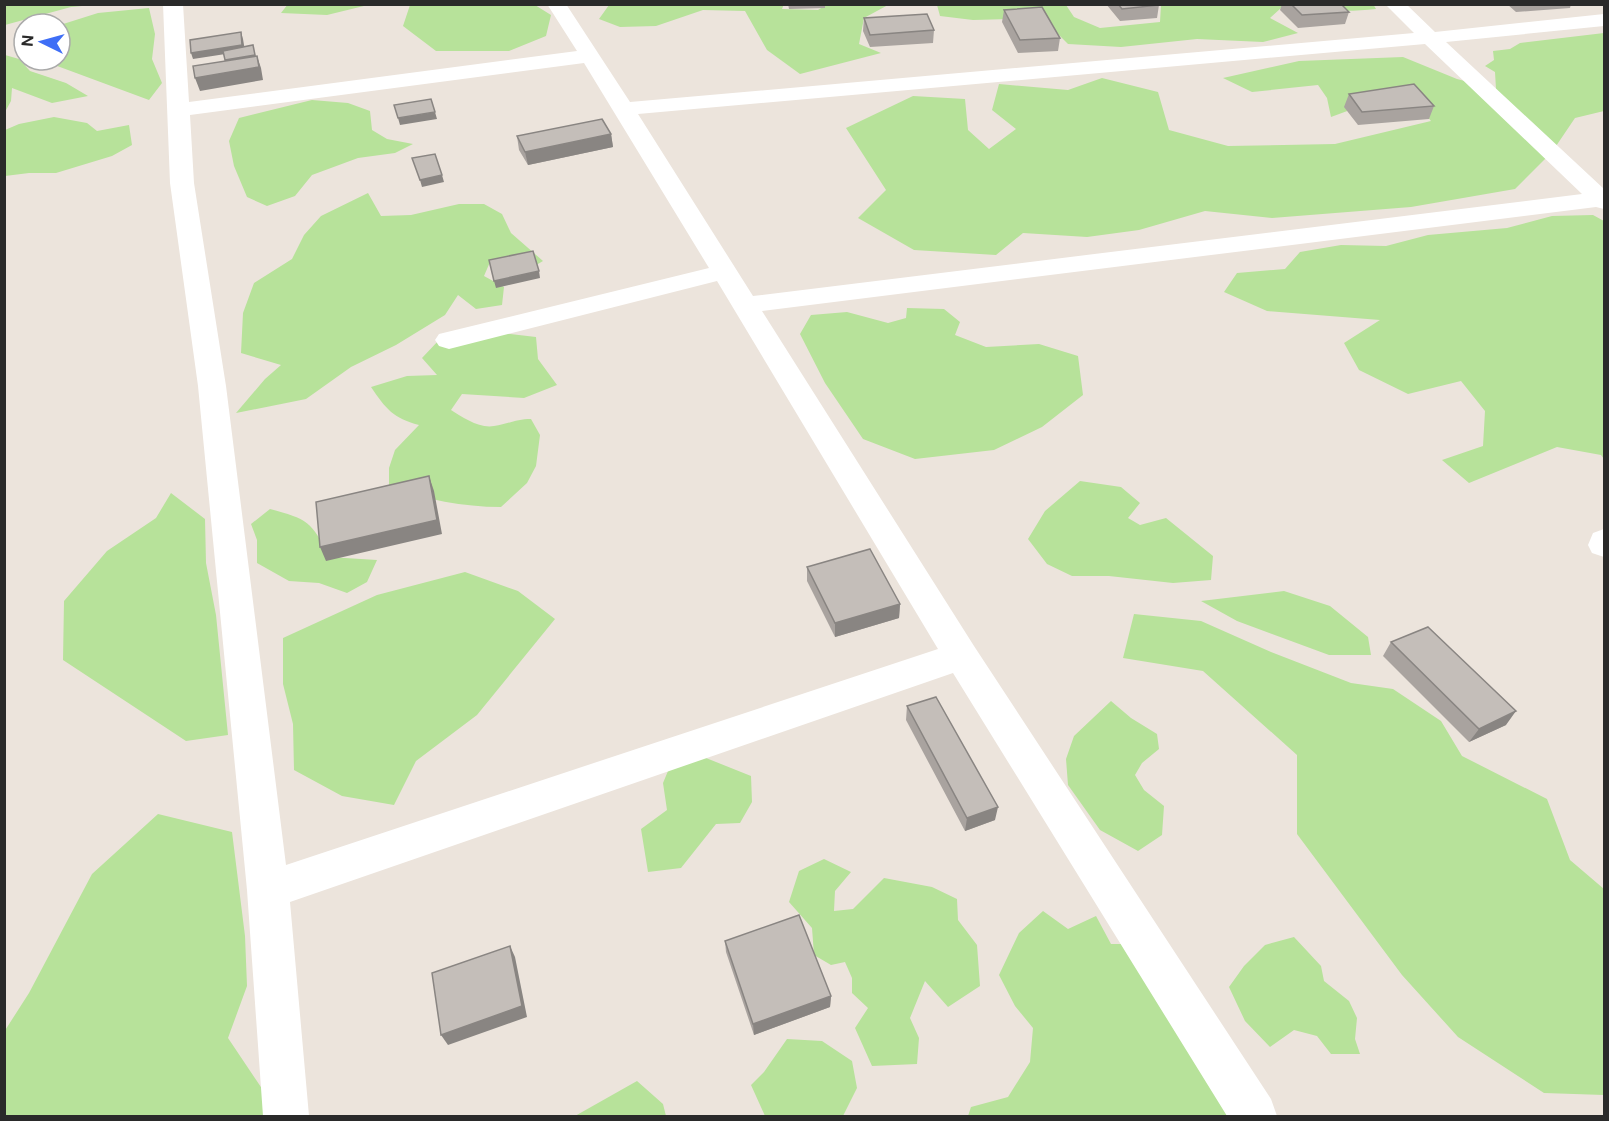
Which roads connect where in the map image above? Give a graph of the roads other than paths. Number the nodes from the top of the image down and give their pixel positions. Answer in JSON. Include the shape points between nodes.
{"nodes":[{"id":1,"x":173,"y":4,"type":"edge"},
{"id":2,"x":556,"y":4,"type":"edge"},
{"id":3,"x":1394,"y":4,"type":"edge"},
{"id":4,"x":1605,"y":20,"type":"edge"},
{"id":5,"x":1430,"y":38,"type":"junction"},
{"id":6,"x":589,"y":56,"type":"junction"},
{"id":7,"x":624,"y":109,"type":"junction"},
{"id":8,"x":178,"y":110,"type":"junction"},
{"id":9,"x":1603,"y":200,"type":"edge"},
{"id":10,"x":723,"y":272,"type":"junction"},
{"id":11,"x":743,"y":305,"type":"junction"},
{"id":12,"x":449,"y":340,"type":"dead end"},
{"id":13,"x":961,"y":656,"type":"junction"},
{"id":14,"x":268,"y":890,"type":"junction"},
{"id":15,"x":286,"y":1116,"type":"edge"},
{"id":16,"x":1254,"y":1116,"type":"edge"}],
"edges":[{"from":1,"to":8,"type":"street"},
{"from":2,"to":6,"type":"street"},
{"from":3,"to":5,"type":"street"},
{"from":4,"to":5,"type":"street"},
{"from":5,"to":7,"type":"street"},
{"from":5,"to":9,"type":"street"},
{"from":6,"to":7,"type":"street"},
{"from":6,"to":8,"type":"street"},
{"from":7,"to":10,"type":"street"},
{"from":8,"to":14,"type":"street","via":[[182,183],[212,386]]},
{"from":9,"to":11,"type":"street"},
{"from":10,"to":11,"type":"street"},
{"from":10,"to":12,"type":"street"},
{"from":11,"to":13,"type":"street"},
{"from":13,"to":14,"type":"street"},
{"from":13,"to":16,"type":"street"},
{"from":14,"to":15,"type":"street"}]}
